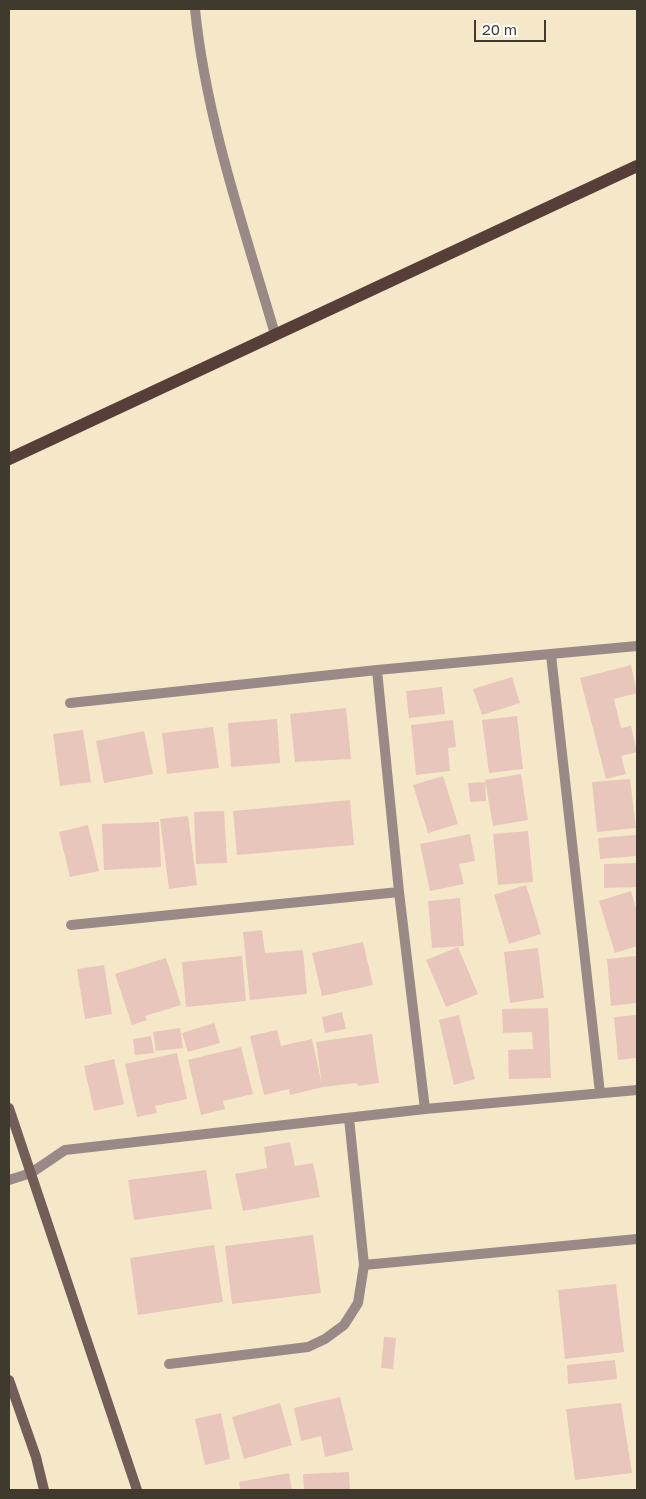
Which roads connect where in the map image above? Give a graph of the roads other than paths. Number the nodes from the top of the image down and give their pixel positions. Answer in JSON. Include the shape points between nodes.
{"nodes":[{"id":1,"x":195,"y":9,"type":"edge"},
{"id":2,"x":637,"y":166,"type":"edge"},
{"id":3,"x":275,"y":334,"type":"junction"},
{"id":4,"x":9,"y":459,"type":"edge"},
{"id":5,"x":637,"y":646,"type":"edge"},
{"id":6,"x":551,"y":655,"type":"junction"},
{"id":7,"x":377,"y":670,"type":"junction"},
{"id":8,"x":70,"y":703,"type":"dead end"},
{"id":9,"x":399,"y":892,"type":"junction"},
{"id":10,"x":71,"y":925,"type":"dead end"},
{"id":11,"x":637,"y":1090,"type":"edge"},
{"id":12,"x":600,"y":1094,"type":"junction"},
{"id":13,"x":9,"y":1108,"type":"edge"},
{"id":14,"x":425,"y":1109,"type":"junction"},
{"id":15,"x":350,"y":1118,"type":"junction"},
{"id":16,"x":31,"y":1173,"type":"junction"},
{"id":17,"x":9,"y":1180,"type":"edge"},
{"id":18,"x":637,"y":1239,"type":"edge"},
{"id":19,"x":364,"y":1265,"type":"junction"},
{"id":20,"x":169,"y":1364,"type":"dead end"},
{"id":21,"x":9,"y":1380,"type":"edge"},
{"id":22,"x":44,"y":1490,"type":"edge"},
{"id":23,"x":137,"y":1490,"type":"edge"}],
"edges":[{"from":1,"to":3,"type":"street","via":[[198,42],[211,102]]},
{"from":2,"to":3,"type":"main road"},
{"from":3,"to":4,"type":"main road"},
{"from":5,"to":6,"type":"street"},
{"from":6,"to":7,"type":"street"},
{"from":6,"to":12,"type":"street"},
{"from":7,"to":8,"type":"street"},
{"from":7,"to":9,"type":"street"},
{"from":9,"to":10,"type":"street"},
{"from":9,"to":14,"type":"street"},
{"from":11,"to":12,"type":"street"},
{"from":12,"to":14,"type":"street"},
{"from":13,"to":16,"type":"street"},
{"from":14,"to":15,"type":"street"},
{"from":15,"to":16,"type":"street","via":[[65,1150]]},
{"from":15,"to":19,"type":"street"},
{"from":16,"to":17,"type":"street"},
{"from":16,"to":23,"type":"street"},
{"from":18,"to":19,"type":"street"},
{"from":19,"to":20,"type":"street","via":[[358,1303],[344,1325],[325,1339],[308,1347]]},
{"from":21,"to":22,"type":"street"}]}
